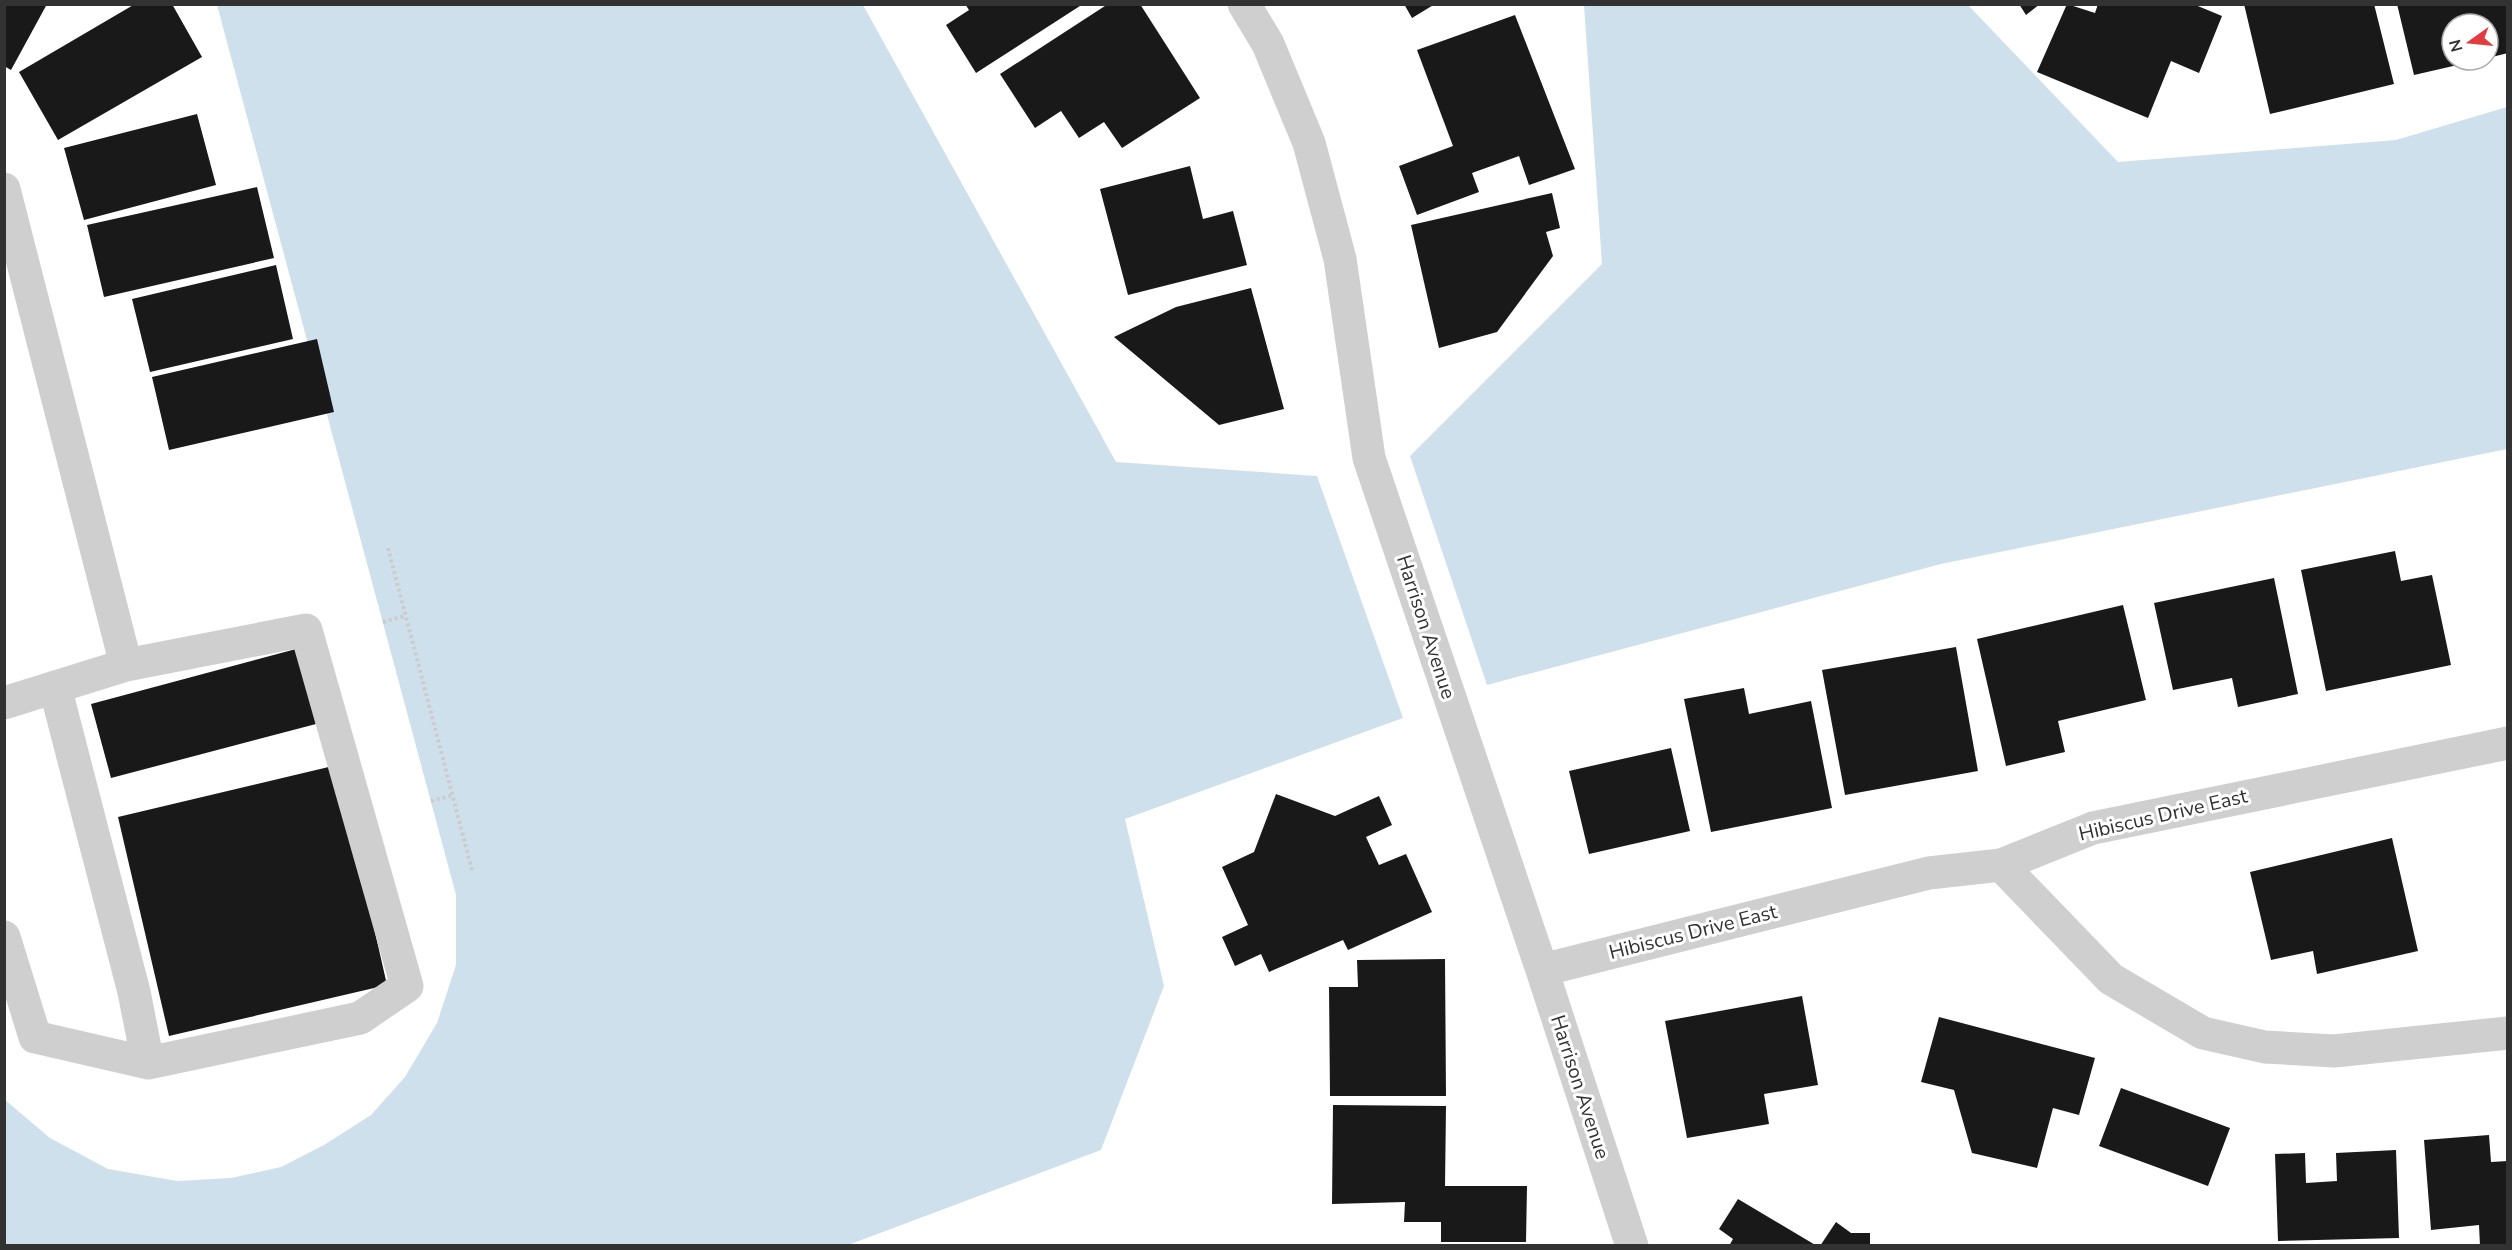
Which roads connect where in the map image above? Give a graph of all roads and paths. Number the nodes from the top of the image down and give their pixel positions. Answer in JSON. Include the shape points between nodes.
{"nodes":[{"id":1,"x":1244,"y":4,"type":"edge"},
{"id":2,"x":4,"y":189,"type":"edge"},
{"id":3,"x":388,"y":548,"type":"dead end"},
{"id":4,"x":405,"y":616,"type":"junction"},
{"id":5,"x":382,"y":622,"type":"dead end"},
{"id":6,"x":126,"y":664,"type":"junction"},
{"id":7,"x":55,"y":687,"type":"junction"},
{"id":8,"x":4,"y":703,"type":"edge"},
{"id":9,"x":2508,"y":742,"type":"edge"},
{"id":10,"x":453,"y":795,"type":"junction"},
{"id":11,"x":431,"y":801,"type":"dead end"},
{"id":12,"x":2001,"y":866,"type":"junction"},
{"id":13,"x":472,"y":870,"type":"dead end"},
{"id":14,"x":4,"y":938,"type":"edge"},
{"id":15,"x":1542,"y":970,"type":"junction"},
{"id":16,"x":2508,"y":1033,"type":"edge"},
{"id":17,"x":148,"y":1063,"type":"junction"},
{"id":18,"x":1632,"y":1245,"type":"edge"}],
"edges":[{"from":1,"to":15,"type":"street","name":"Harrison Avenue","via":[[1268,44],[1309,143],[1340,259],[1369,458]]},
{"from":2,"to":6,"type":"street"},
{"from":3,"to":4,"type":"path"},
{"from":4,"to":5,"type":"path"},
{"from":4,"to":10,"type":"path"},
{"from":6,"to":7,"type":"street"},
{"from":6,"to":17,"type":"street","via":[[306,630],[407,986],[360,1018]]},
{"from":7,"to":8,"type":"street"},
{"from":7,"to":17,"type":"street","via":[[134,992]]},
{"from":9,"to":12,"type":"street","name":"Hibiscus Drive East","via":[[2093,828]]},
{"from":10,"to":11,"type":"path"},
{"from":10,"to":13,"type":"path"},
{"from":12,"to":15,"type":"street","name":"Hibiscus Drive East","via":[[1929,873]]},
{"from":12,"to":16,"type":"street","via":[[2111,979],[2203,1034],[2265,1047],[2334,1051]]},
{"from":14,"to":17,"type":"street","via":[[35,1037]]},
{"from":15,"to":18,"type":"street","name":"Harrison Avenue"}]}
